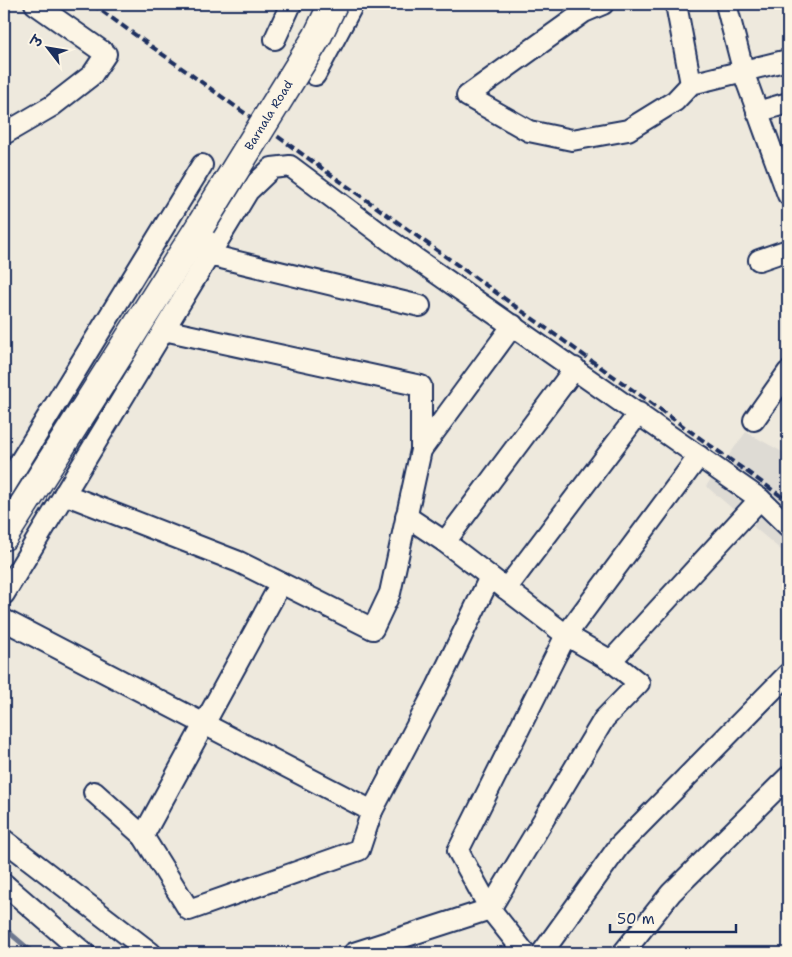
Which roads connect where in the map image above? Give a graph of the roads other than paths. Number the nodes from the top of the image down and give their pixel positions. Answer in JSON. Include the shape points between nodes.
{"nodes":[{"id":1,"x":35,"y":4,"type":"edge"},
{"id":2,"x":291,"y":4,"type":"edge"},
{"id":3,"x":333,"y":4,"type":"edge"},
{"id":4,"x":354,"y":4,"type":"edge"},
{"id":5,"x":602,"y":4,"type":"edge"},
{"id":6,"x":726,"y":4,"type":"edge"},
{"id":7,"x":680,"y":5,"type":"edge"},
{"id":8,"x":275,"y":39,"type":"dead end"},
{"id":9,"x":788,"y":60,"type":"edge"},
{"id":10,"x":744,"y":73,"type":"junction"},
{"id":11,"x":315,"y":75,"type":"dead end"},
{"id":12,"x":691,"y":84,"type":"junction"},
{"id":13,"x":788,"y":103,"type":"edge"},
{"id":14,"x":758,"y":112,"type":"junction"},
{"id":15,"x":4,"y":134,"type":"edge"},
{"id":16,"x":202,"y":165,"type":"dead end"},
{"id":17,"x":788,"y":195,"type":"edge"},
{"id":18,"x":788,"y":250,"type":"edge"},
{"id":19,"x":209,"y":255,"type":"junction"},
{"id":20,"x":759,"y":260,"type":"dead end"},
{"id":21,"x":420,"y":306,"type":"dead end"},
{"id":22,"x":513,"y":325,"type":"junction"},
{"id":23,"x":164,"y":330,"type":"junction"},
{"id":24,"x":575,"y":368,"type":"junction"},
{"id":25,"x":788,"y":372,"type":"edge"},
{"id":26,"x":639,"y":413,"type":"junction"},
{"id":27,"x":754,"y":420,"type":"dead end"},
{"id":28,"x":421,"y":450,"type":"junction"},
{"id":29,"x":699,"y":456,"type":"junction"},
{"id":30,"x":4,"y":488,"type":"edge"},
{"id":31,"x":64,"y":494,"type":"junction"},
{"id":32,"x":760,"y":499,"type":"junction"},
{"id":33,"x":406,"y":516,"type":"junction"},
{"id":34,"x":788,"y":526,"type":"edge"},
{"id":35,"x":4,"y":536,"type":"edge"},
{"id":36,"x":446,"y":542,"type":"junction"},
{"id":37,"x":281,"y":583,"type":"junction"},
{"id":38,"x":498,"y":583,"type":"junction"},
{"id":39,"x":4,"y":594,"type":"edge"},
{"id":40,"x":4,"y":620,"type":"edge"},
{"id":41,"x":566,"y":635,"type":"junction"},
{"id":42,"x":611,"y":661,"type":"junction"},
{"id":43,"x":788,"y":674,"type":"edge"},
{"id":44,"x":203,"y":724,"type":"junction"},
{"id":45,"x":788,"y":778,"type":"edge"},
{"id":46,"x":94,"y":792,"type":"dead end"},
{"id":47,"x":372,"y":811,"type":"junction"},
{"id":48,"x":143,"y":836,"type":"junction"},
{"id":49,"x":4,"y":840,"type":"edge"},
{"id":50,"x":4,"y":884,"type":"edge"},
{"id":51,"x":490,"y":909,"type":"junction"},
{"id":52,"x":84,"y":953,"type":"edge"},
{"id":53,"x":151,"y":953,"type":"edge"},
{"id":54,"x":354,"y":953,"type":"edge"},
{"id":55,"x":525,"y":953,"type":"edge"},
{"id":56,"x":542,"y":953,"type":"edge"},
{"id":57,"x":623,"y":953,"type":"edge"}],
"edges":[{"from":1,"to":15,"type":"street","via":[[106,54],[92,75],[52,106]]},
{"from":2,"to":8,"type":"street"},
{"from":3,"to":35,"type":"main road","name":"Barnala Road","bridge":true,"via":[[317,37],[201,225]]},
{"from":4,"to":11,"type":"street"},
{"from":5,"to":12,"type":"street","via":[[584,12],[467,96],[529,131],[572,140],[628,130],[675,101]]},
{"from":6,"to":10,"type":"street"},
{"from":7,"to":12,"type":"street"},
{"from":9,"to":10,"type":"street"},
{"from":10,"to":12,"type":"street"},
{"from":10,"to":14,"type":"street"},
{"from":13,"to":14,"type":"street"},
{"from":14,"to":17,"type":"street"},
{"from":16,"to":30,"type":"street"},
{"from":18,"to":20,"type":"street"},
{"from":19,"to":21,"type":"street"},
{"from":19,"to":22,"type":"street","via":[[248,191],[272,168],[290,166],[389,240]]},
{"from":19,"to":23,"type":"street"},
{"from":22,"to":24,"type":"street"},
{"from":22,"to":28,"type":"street"},
{"from":23,"to":28,"type":"street","via":[[421,386]]},
{"from":23,"to":31,"type":"street"},
{"from":24,"to":26,"type":"street"},
{"from":24,"to":36,"type":"street"},
{"from":25,"to":27,"type":"street"},
{"from":26,"to":29,"type":"street"},
{"from":26,"to":38,"type":"street"},
{"from":28,"to":33,"type":"street"},
{"from":29,"to":32,"type":"street"},
{"from":29,"to":41,"type":"street"},
{"from":31,"to":37,"type":"street","via":[[239,562]]},
{"from":31,"to":39,"type":"street"},
{"from":32,"to":34,"type":"street"},
{"from":32,"to":42,"type":"street"},
{"from":33,"to":36,"type":"street"},
{"from":33,"to":37,"type":"street","via":[[390,593],[373,629]]},
{"from":36,"to":38,"type":"street"},
{"from":37,"to":44,"type":"street"},
{"from":38,"to":41,"type":"street"},
{"from":38,"to":47,"type":"street","via":[[437,687]]},
{"from":40,"to":44,"type":"street"},
{"from":41,"to":42,"type":"street"},
{"from":41,"to":51,"type":"street","via":[[458,851]]},
{"from":42,"to":51,"type":"street","via":[[639,683],[604,718]]},
{"from":43,"to":56,"type":"street","via":[[619,846]]},
{"from":44,"to":47,"type":"street"},
{"from":44,"to":48,"type":"street"},
{"from":45,"to":57,"type":"street","via":[[671,893]]},
{"from":46,"to":48,"type":"street"},
{"from":47,"to":48,"type":"street","via":[[359,850],[189,910]]},
{"from":49,"to":53,"type":"street"},
{"from":50,"to":52,"type":"street"},
{"from":51,"to":54,"type":"street"},
{"from":51,"to":55,"type":"street"}]}
